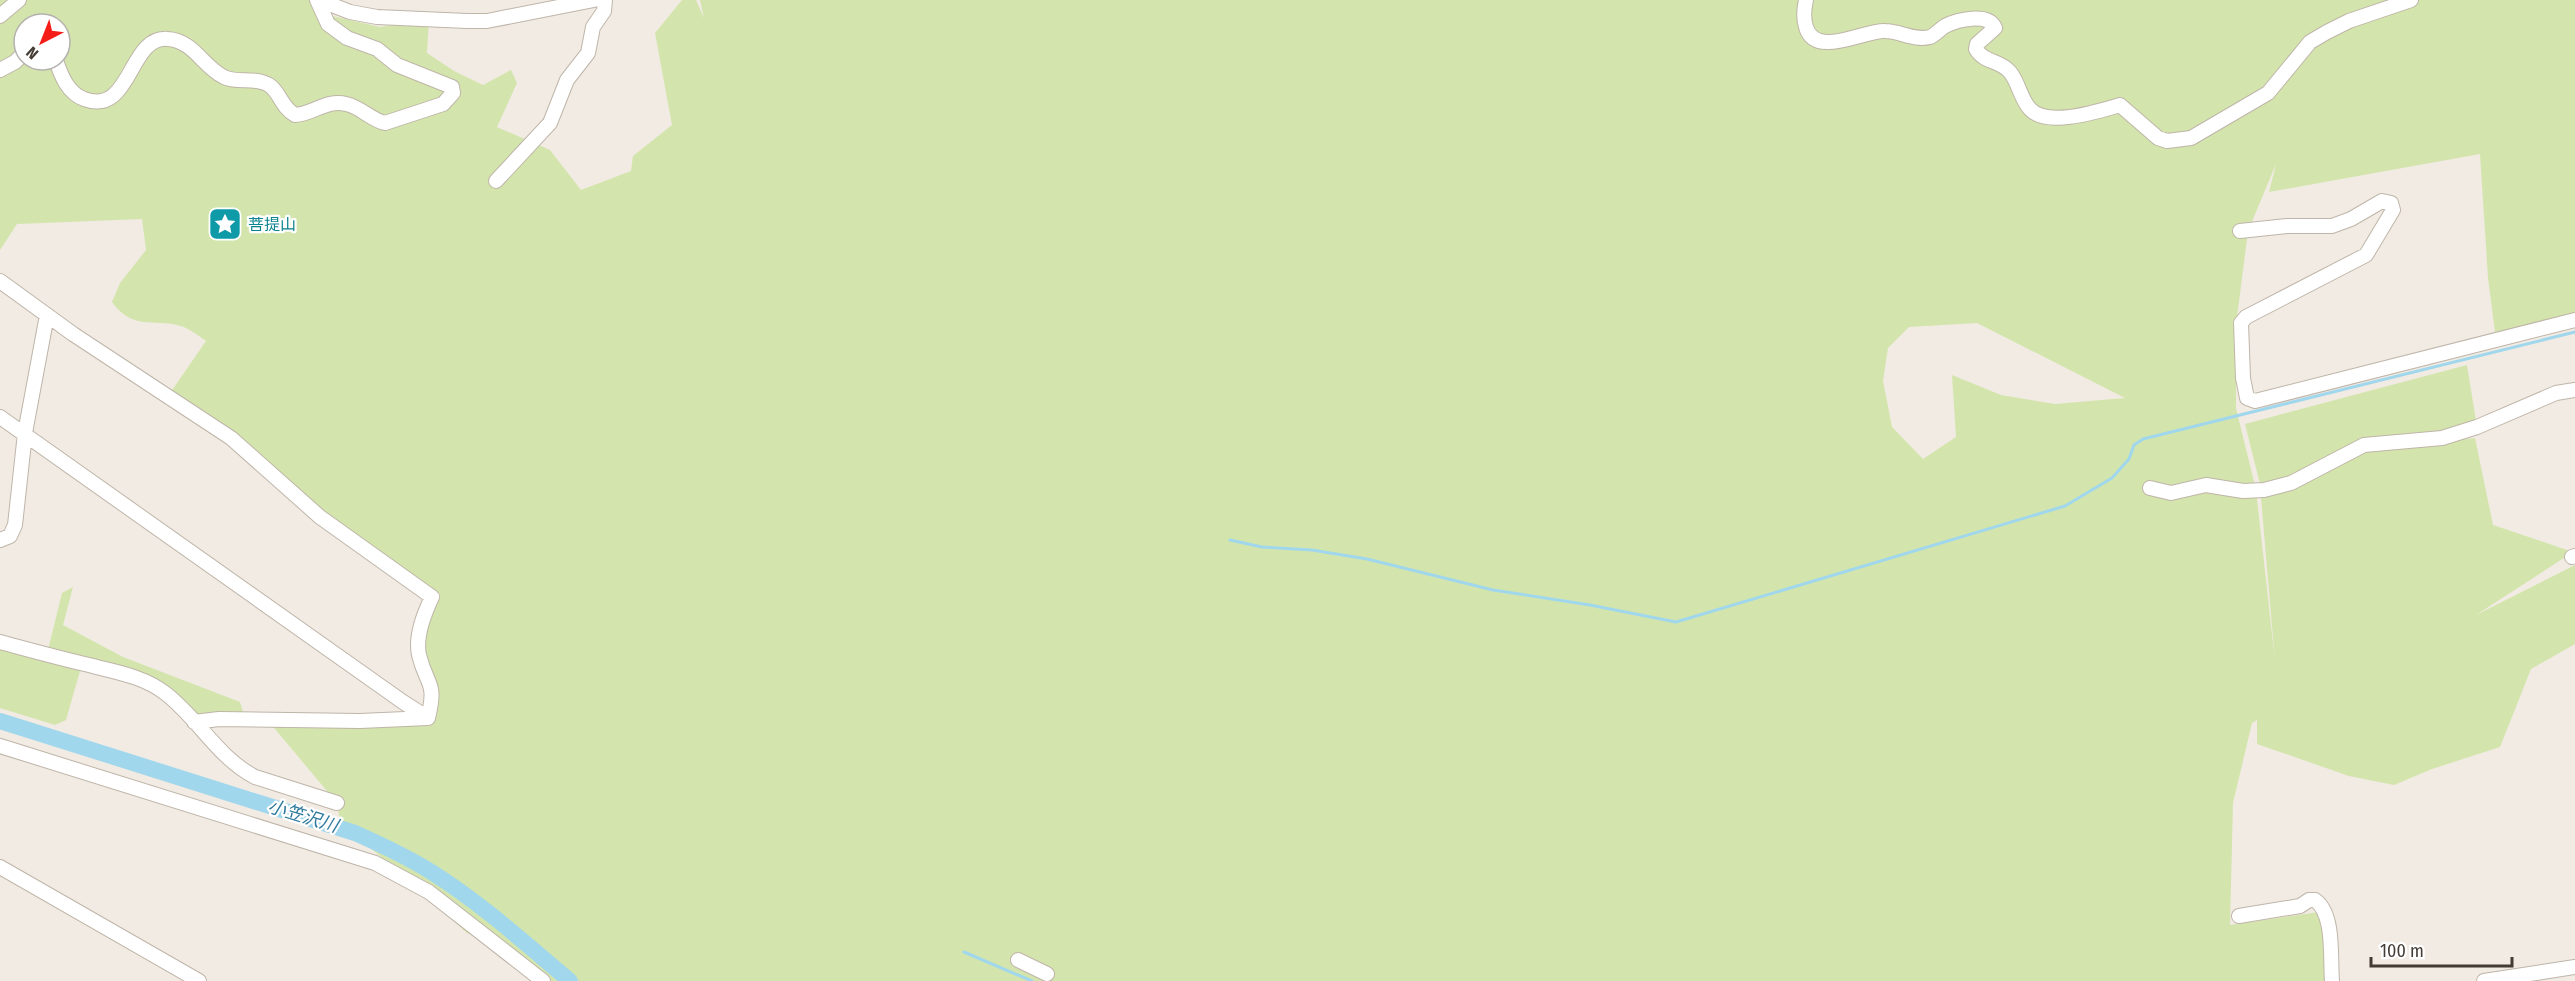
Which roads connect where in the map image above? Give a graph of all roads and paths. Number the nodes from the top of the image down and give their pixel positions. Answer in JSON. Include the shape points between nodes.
{"nodes":[{"id":1,"x":19,"y":0,"type":"edge"},
{"id":2,"x":318,"y":0,"type":"edge"},
{"id":3,"x":594,"y":0,"type":"edge"},
{"id":4,"x":605,"y":0,"type":"edge"},
{"id":5,"x":1806,"y":0,"type":"edge"},
{"id":6,"x":2411,"y":0,"type":"edge"},
{"id":7,"x":0,"y":16,"type":"edge"},
{"id":8,"x":60,"y":72,"type":"edge"},
{"id":9,"x":496,"y":181,"type":"dead end"},
{"id":10,"x":2240,"y":231,"type":"dead end"},
{"id":11,"x":0,"y":281,"type":"edge"},
{"id":12,"x":47,"y":315,"type":"junction"},
{"id":13,"x":2575,"y":320,"type":"edge"},
{"id":14,"x":2575,"y":390,"type":"edge"},
{"id":15,"x":0,"y":417,"type":"edge"},
{"id":16,"x":25,"y":433,"type":"junction"},
{"id":17,"x":2150,"y":488,"type":"dead end"},
{"id":18,"x":0,"y":540,"type":"edge"},
{"id":19,"x":0,"y":642,"type":"edge"},
{"id":20,"x":428,"y":718,"type":"junction"},
{"id":21,"x":194,"y":722,"type":"junction"},
{"id":22,"x":0,"y":746,"type":"edge"},
{"id":23,"x":337,"y":803,"type":"dead end"},
{"id":24,"x":0,"y":867,"type":"edge"},
{"id":25,"x":2239,"y":916,"type":"dead end"},
{"id":26,"x":1018,"y":960,"type":"dead end"},
{"id":27,"x":2575,"y":967,"type":"edge"},
{"id":28,"x":1047,"y":974,"type":"dead end"},
{"id":29,"x":199,"y":981,"type":"edge"},
{"id":30,"x":543,"y":981,"type":"edge"},
{"id":31,"x":2331,"y":981,"type":"edge"},
{"id":32,"x":2484,"y":981,"type":"edge"}],
"edges":[{"from":1,"to":7,"type":"street"},
{"from":2,"to":3,"type":"street","via":[[377,18],[487,21]]},
{"from":2,"to":8,"type":"street","via":[[328,24],[335,30],[377,49],[397,65],[452,87],[453,93],[443,104],[385,123],[345,103],[323,105],[295,115],[268,84],[225,78],[186,44],[165,38],[146,48],[122,85],[104,102],[74,95]]},
{"from":4,"to":9,"type":"street","via":[[604,11],[592,27],[588,53],[567,80],[550,123]]},
{"from":5,"to":6,"type":"street","via":[[1807,31],[1822,42],[1886,31],[1910,37],[1931,36],[1955,23],[1986,20],[1995,28],[1977,45],[1979,55],[2011,73],[2028,108],[2036,115],[2083,116],[2120,105],[2151,134],[2167,141],[2191,138],[2268,93],[2310,42],[2327,32]]},
{"from":10,"to":13,"type":"street","via":[[2332,226],[2382,201],[2391,203],[2393,210],[2367,255],[2241,323],[2243,378],[2247,398],[2255,401]]},
{"from":11,"to":12,"type":"street"},
{"from":12,"to":16,"type":"street"},
{"from":12,"to":20,"type":"street","via":[[231,438],[320,517],[432,597],[417,643],[432,688]]},
{"from":14,"to":17,"type":"street","via":[[2556,393],[2442,438],[2364,445],[2291,483],[2264,490],[2206,485],[2170,493]]},
{"from":15,"to":16,"type":"street"},
{"from":16,"to":18,"type":"street","via":[[15,525],[10,536]]},
{"from":16,"to":20,"type":"street"},
{"from":19,"to":21,"type":"street","via":[[144,680],[166,694]]},
{"from":20,"to":21,"type":"street"},
{"from":21,"to":23,"type":"street","via":[[220,752],[255,777]]},
{"from":22,"to":30,"type":"street","via":[[375,863],[429,891]]},
{"from":24,"to":29,"type":"street"},
{"from":25,"to":31,"type":"street","via":[[2315,900],[2326,911]]},
{"from":26,"to":28,"type":"street"},
{"from":27,"to":32,"type":"street"}]}
